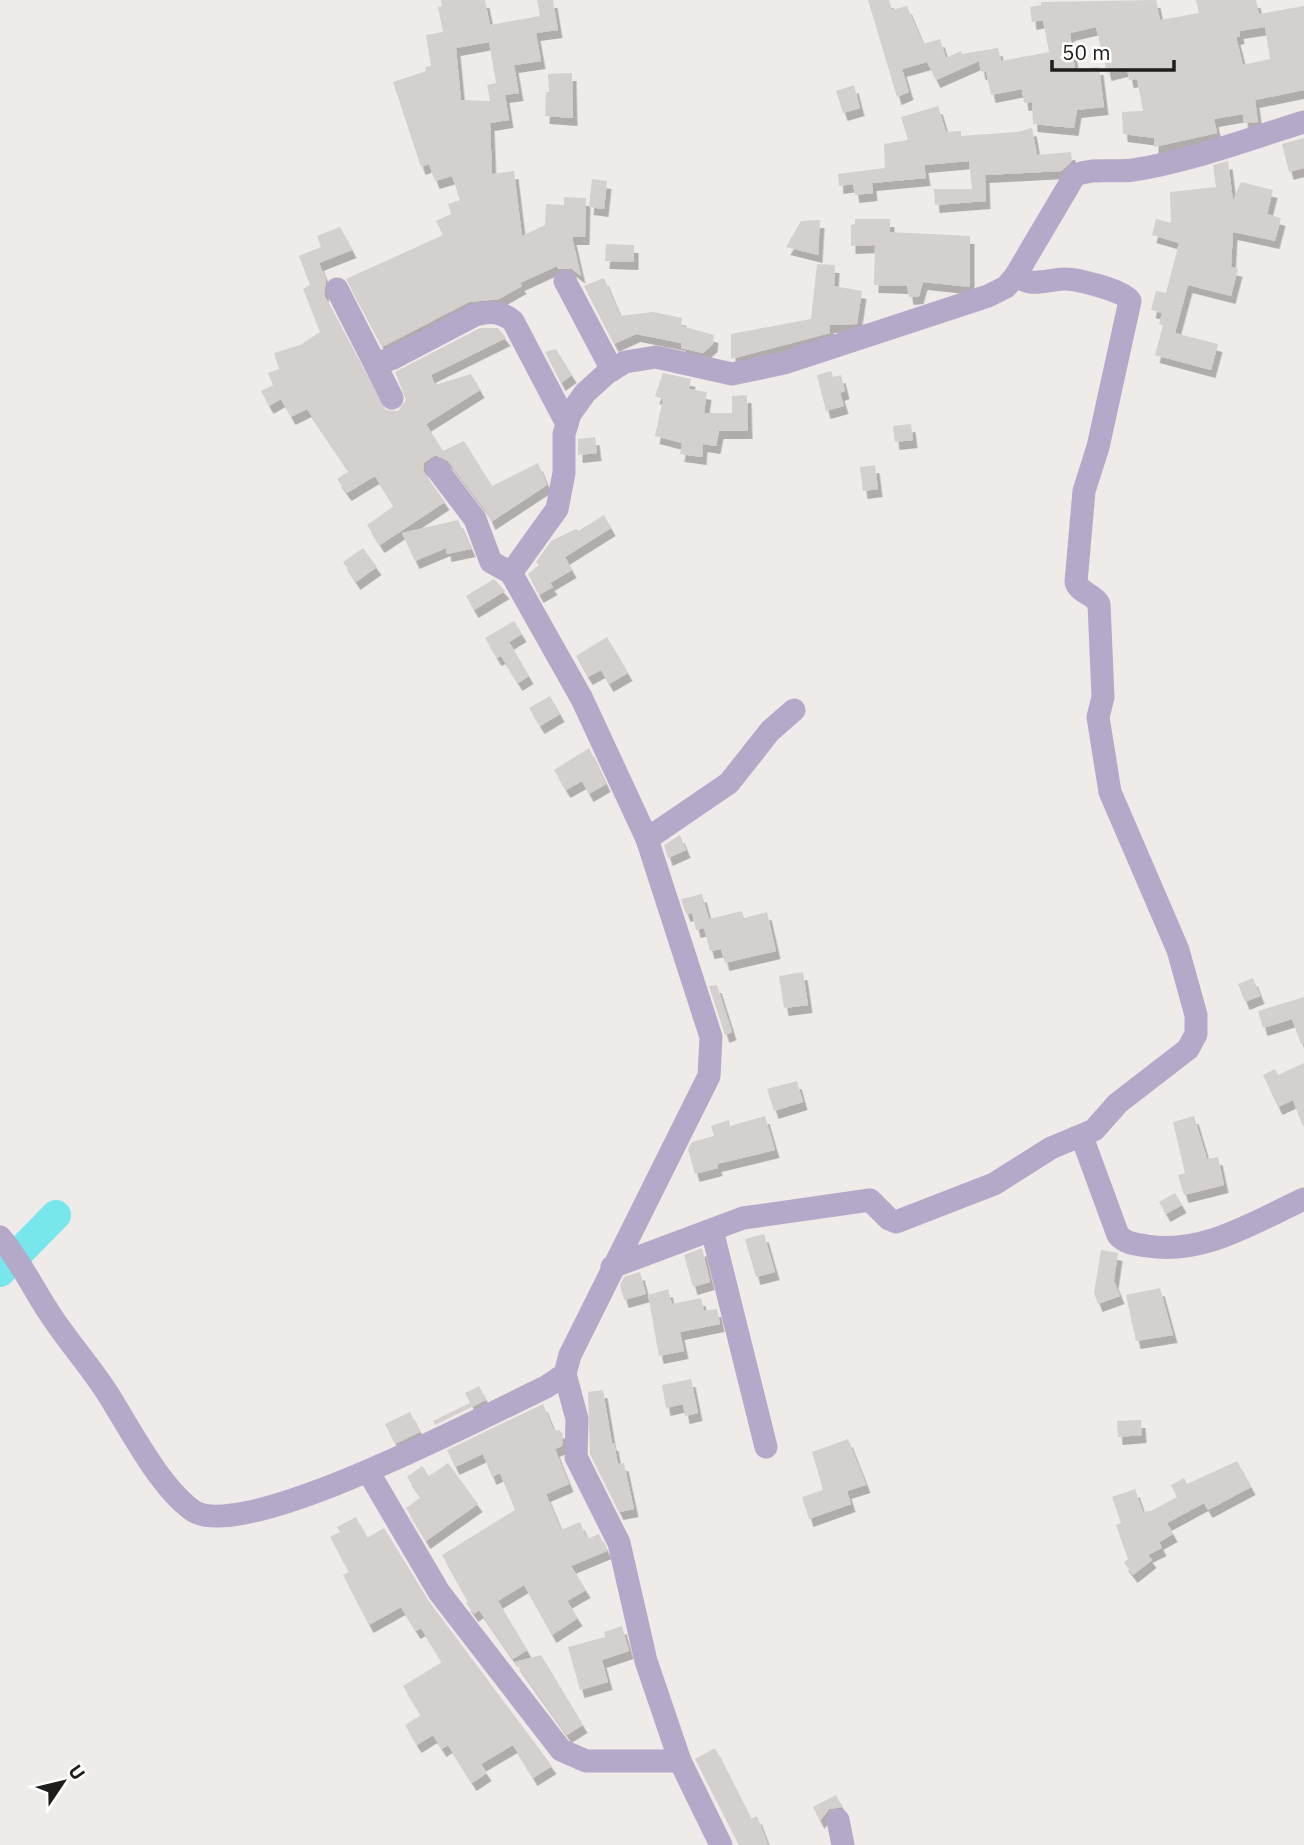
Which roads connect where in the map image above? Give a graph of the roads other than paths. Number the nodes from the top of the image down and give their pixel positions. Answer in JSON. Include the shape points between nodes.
{"nodes":[{"id":1,"x":1304,"y":122,"type":"edge"},
{"id":2,"x":1016,"y":275,"type":"junction"},
{"id":3,"x":565,"y":281,"type":"dead end"},
{"id":4,"x":337,"y":289,"type":"dead end"},
{"id":5,"x":375,"y":364,"type":"junction"},
{"id":6,"x":612,"y":370,"type":"junction"},
{"id":7,"x":392,"y":398,"type":"dead end"},
{"id":8,"x":567,"y":424,"type":"junction"},
{"id":9,"x":437,"y":469,"type":"dead end"},
{"id":10,"x":511,"y":573,"type":"junction"},
{"id":11,"x":794,"y":710,"type":"dead end"},
{"id":12,"x":647,"y":839,"type":"junction"},
{"id":13,"x":1082,"y":1137,"type":"junction"},
{"id":14,"x":1304,"y":1199,"type":"edge"},
{"id":15,"x":712,"y":1230,"type":"junction"},
{"id":16,"x":3,"y":1241,"type":"edge"},
{"id":17,"x":612,"y":1267,"type":"junction"},
{"id":18,"x":565,"y":1374,"type":"junction"},
{"id":19,"x":766,"y":1447,"type":"dead end"},
{"id":20,"x":369,"y":1472,"type":"junction"},
{"id":21,"x":680,"y":1762,"type":"junction"},
{"id":22,"x":838,"y":1820,"type":"dead end"},
{"id":23,"x":721,"y":1845,"type":"edge"},
{"id":24,"x":843,"y":1845,"type":"edge"}],
"edges":[{"from":1,"to":2,"type":"street","via":[[1130,170],[1090,169],[1074,175]]},
{"from":2,"to":6,"type":"street","via":[[1006,287],[988,296],[784,363],[732,374],[656,357],[625,362]]},
{"from":2,"to":13,"type":"street","via":[[1031,283],[1067,279],[1129,298],[1125,333],[1084,491],[1076,582],[1099,604],[1103,697],[1098,716],[1110,792],[1179,953],[1198,1026],[1188,1049]]},
{"from":3,"to":6,"type":"street"},
{"from":4,"to":5,"type":"street"},
{"from":5,"to":7,"type":"street"},
{"from":5,"to":8,"type":"street","via":[[475,315],[504,314],[513,321]]},
{"from":6,"to":8,"type":"street","via":[[585,393]]},
{"from":8,"to":10,"type":"street","via":[[557,509]]},
{"from":9,"to":10,"type":"street","via":[[475,519],[491,562]]},
{"from":10,"to":12,"type":"street","via":[[582,699]]},
{"from":11,"to":12,"type":"street","via":[[770,731],[729,783]]},
{"from":12,"to":17,"type":"street","via":[[711,1037],[712,1056],[709,1076]]},
{"from":13,"to":14,"type":"street","via":[[1118,1235],[1128,1243],[1174,1250],[1200,1246]]},
{"from":13,"to":15,"type":"street","via":[[1051,1148],[994,1184],[899,1221],[891,1221],[866,1200],[765,1213]]},
{"from":15,"to":17,"type":"street"},
{"from":15,"to":19,"type":"street"},
{"from":16,"to":20,"type":"street","via":[[165,1481],[192,1511],[230,1516]]},
{"from":17,"to":18,"type":"street"},
{"from":18,"to":20,"type":"street"},
{"from":18,"to":21,"type":"street","via":[[577,1419],[576,1457],[619,1543],[646,1661]]},
{"from":20,"to":21,"type":"street","via":[[439,1592],[561,1750],[586,1761]]},
{"from":21,"to":23,"type":"street"},
{"from":22,"to":24,"type":"street"}]}
